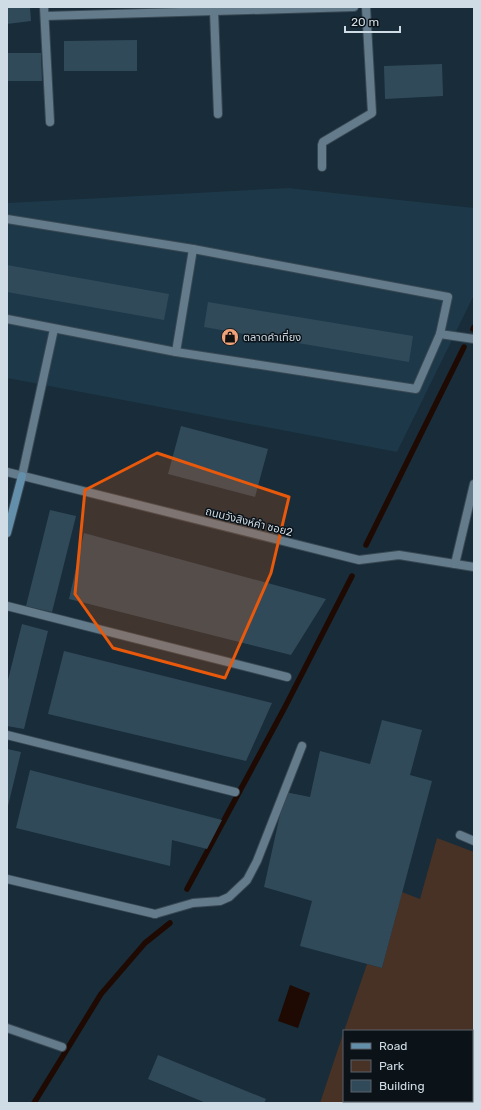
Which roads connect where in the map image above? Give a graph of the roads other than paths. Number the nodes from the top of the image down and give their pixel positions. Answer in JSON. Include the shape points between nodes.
{"nodes":[{"id":1,"x":44,"y":7,"type":"edge"},
{"id":2,"x":354,"y":7,"type":"edge"},
{"id":3,"x":366,"y":7,"type":"edge"},
{"id":4,"x":214,"y":11,"type":"junction"},
{"id":5,"x":45,"y":16,"type":"junction"},
{"id":6,"x":218,"y":114,"type":"dead end"},
{"id":7,"x":50,"y":122,"type":"dead end"},
{"id":8,"x":322,"y":168,"type":"dead end"},
{"id":9,"x":7,"y":219,"type":"edge"},
{"id":10,"x":193,"y":249,"type":"junction"},
{"id":11,"x":7,"y":319,"type":"edge"},
{"id":12,"x":54,"y":329,"type":"junction"},
{"id":13,"x":440,"y":334,"type":"junction"},
{"id":14,"x":474,"y":339,"type":"edge"},
{"id":15,"x":176,"y":352,"type":"junction"},
{"id":16,"x":7,"y":472,"type":"edge"},
{"id":17,"x":22,"y":476,"type":"junction"},
{"id":18,"x":474,"y":484,"type":"edge"},
{"id":19,"x":7,"y":533,"type":"edge"},
{"id":20,"x":455,"y":564,"type":"junction"},
{"id":21,"x":474,"y":567,"type":"edge"},
{"id":22,"x":7,"y":606,"type":"edge"},
{"id":23,"x":287,"y":677,"type":"dead end"},
{"id":24,"x":7,"y":735,"type":"edge"},
{"id":25,"x":302,"y":746,"type":"dead end"},
{"id":26,"x":235,"y":792,"type":"dead end"},
{"id":27,"x":460,"y":835,"type":"dead end"},
{"id":28,"x":474,"y":841,"type":"edge"},
{"id":29,"x":7,"y":879,"type":"edge"},
{"id":30,"x":7,"y":1028,"type":"edge"},
{"id":31,"x":62,"y":1046,"type":"dead end"}],
"edges":[{"from":1,"to":5,"type":"street"},
{"from":2,"to":4,"type":"street"},
{"from":3,"to":8,"type":"street","via":[[372,113],[323,142]]},
{"from":4,"to":5,"type":"street"},
{"from":4,"to":6,"type":"street"},
{"from":5,"to":7,"type":"street"},
{"from":9,"to":10,"type":"street"},
{"from":10,"to":13,"type":"street","via":[[448,297]]},
{"from":10,"to":15,"type":"street"},
{"from":11,"to":12,"type":"street"},
{"from":12,"to":15,"type":"street"},
{"from":12,"to":17,"type":"street"},
{"from":13,"to":14,"type":"street"},
{"from":13,"to":15,"type":"street","via":[[416,389]]},
{"from":16,"to":17,"type":"street","name":"ถนนวังสิงห์คำ ซอย2"},
{"from":17,"to":19,"type":"street"},
{"from":17,"to":20,"type":"street","name":"ถนนวังสิงห์คำ ซอย2","via":[[359,560],[399,556]]},
{"from":18,"to":20,"type":"street"},
{"from":20,"to":21,"type":"street","name":"ถนนวังสิงห์คำ ซอย2"},
{"from":22,"to":23,"type":"street"},
{"from":24,"to":26,"type":"street"},
{"from":25,"to":29,"type":"street","via":[[257,861],[247,880],[229,897],[220,901],[193,902],[155,914]]},
{"from":27,"to":28,"type":"street"},
{"from":30,"to":31,"type":"street"}]}
